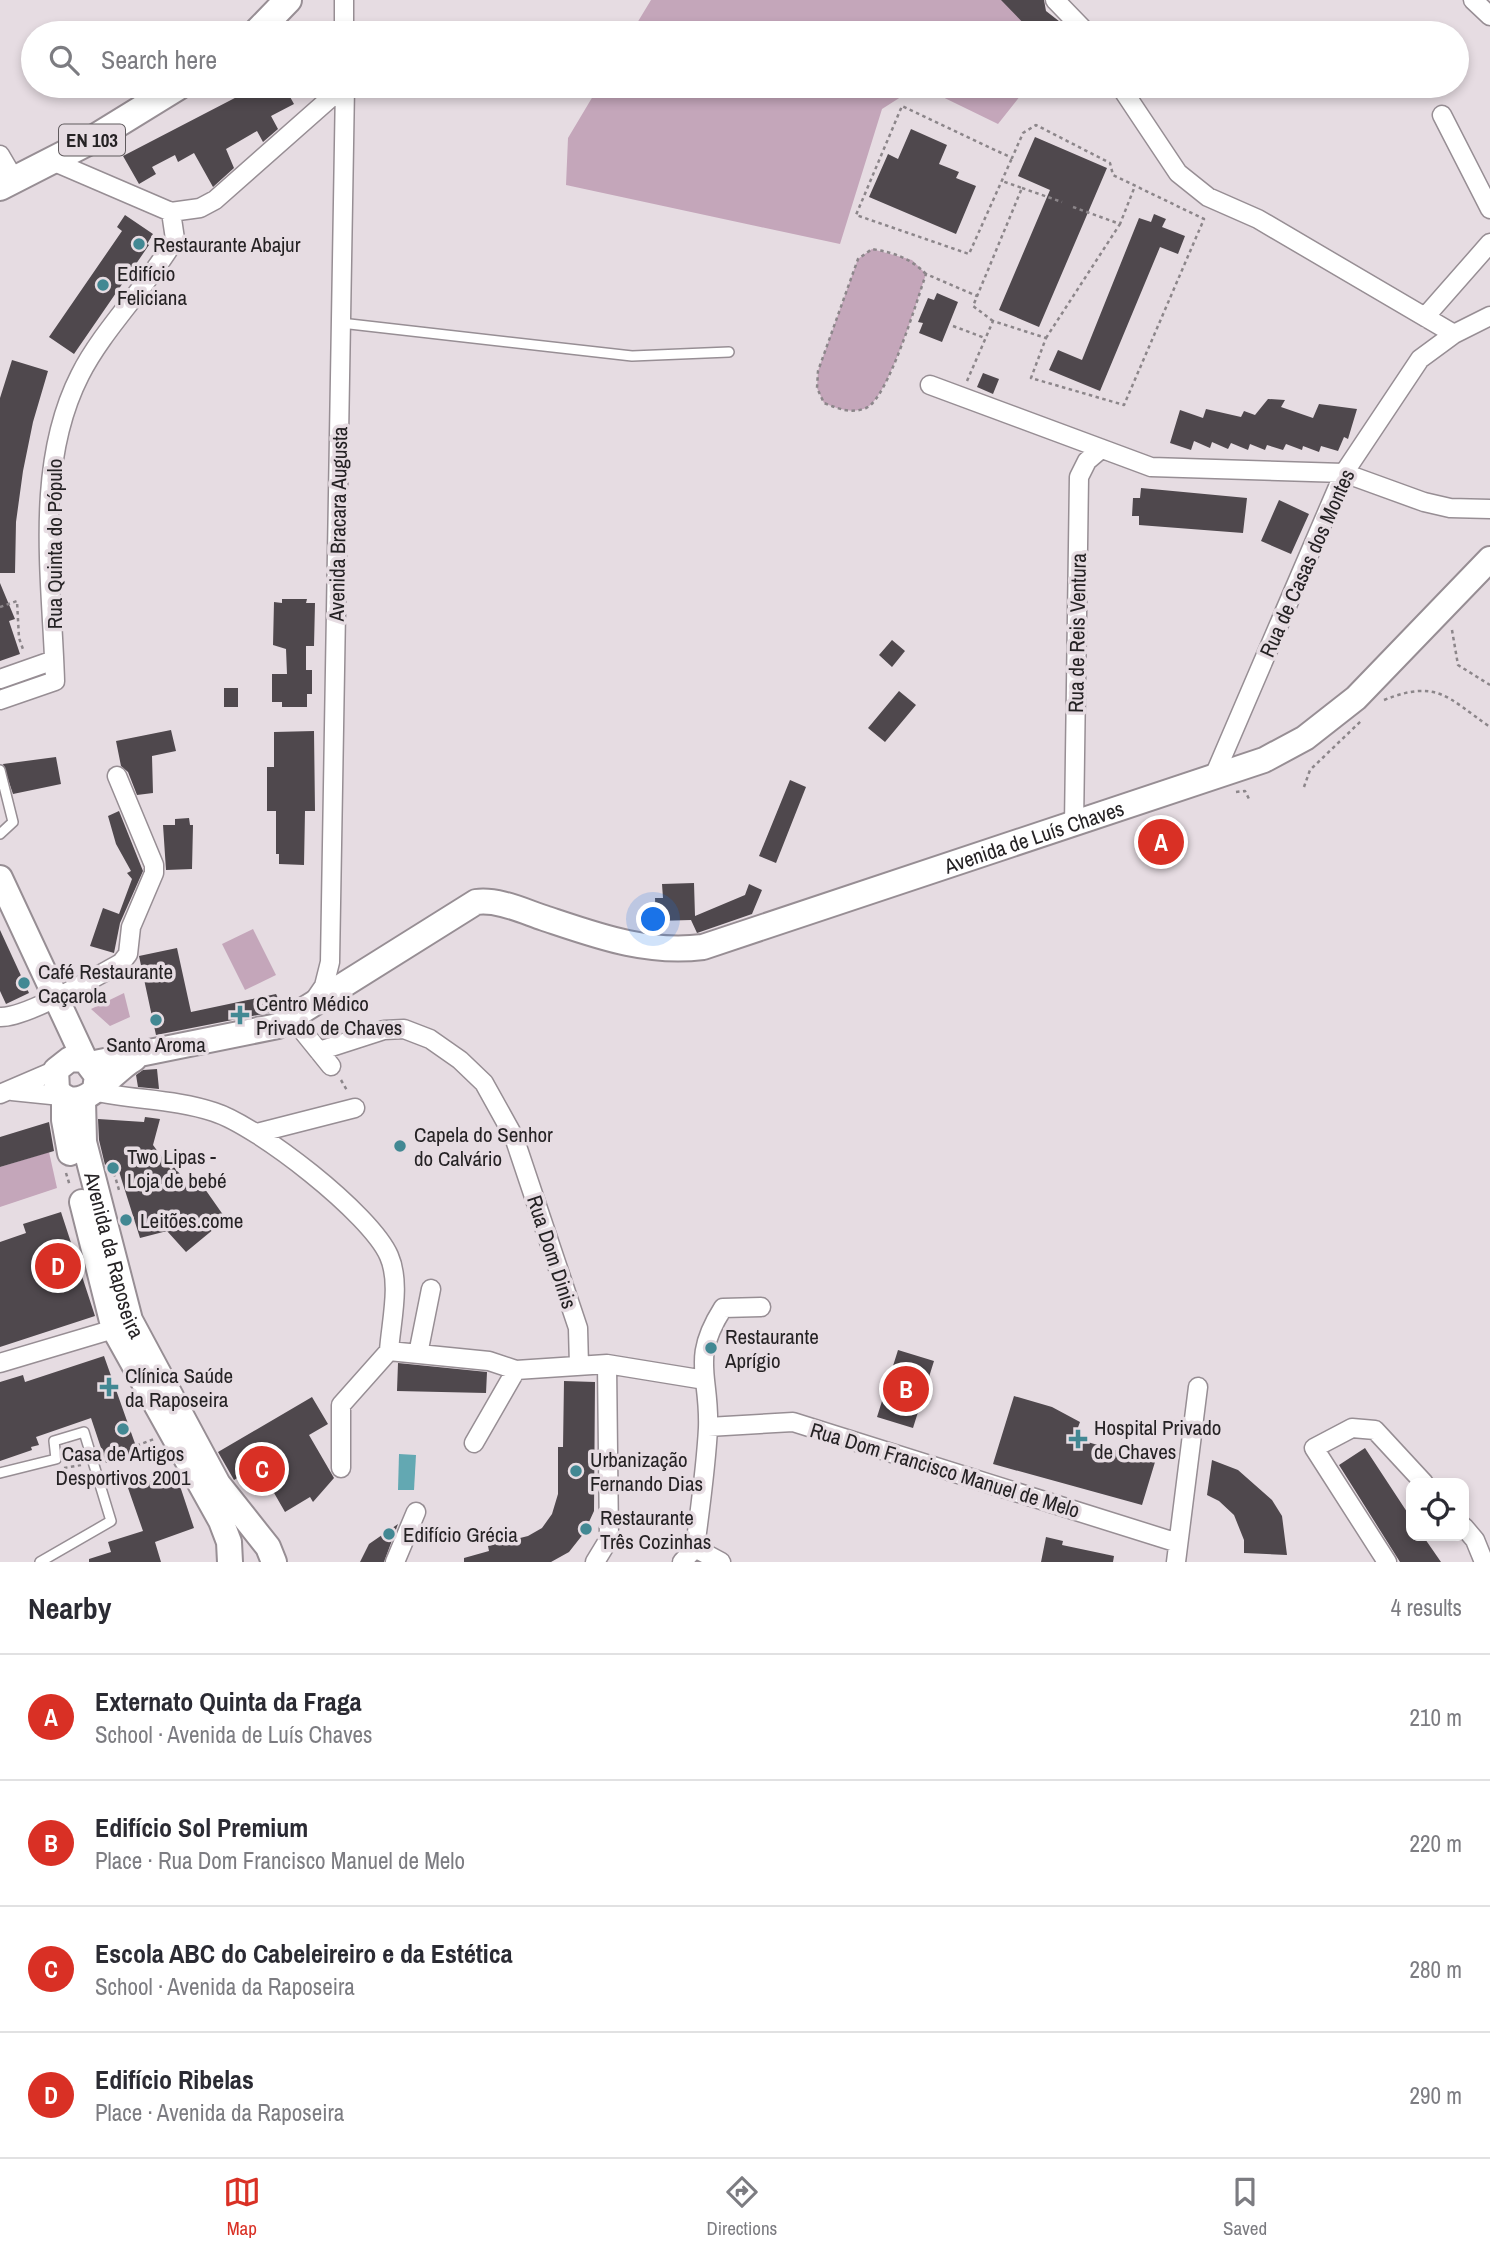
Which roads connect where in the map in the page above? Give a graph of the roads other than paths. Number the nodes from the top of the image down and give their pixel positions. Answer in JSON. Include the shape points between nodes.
{"nodes":[{"id":1,"x":288,"y":0,"type":"edge"},
{"id":2,"x":344,"y":0,"type":"edge"},
{"id":3,"x":1055,"y":0,"type":"edge"},
{"id":4,"x":1472,"y":0,"type":"edge"},
{"id":5,"x":1490,"y":16,"type":"edge"},
{"id":6,"x":268,"y":21,"type":"edge"},
{"id":7,"x":344,"y":21,"type":"edge"},
{"id":8,"x":1075,"y":21,"type":"edge"},
{"id":9,"x":160,"y":98,"type":"edge"},
{"id":10,"x":330,"y":98,"type":"edge"},
{"id":11,"x":344,"y":98,"type":"edge"},
{"id":12,"x":1128,"y":98,"type":"edge"},
{"id":13,"x":1442,"y":115,"type":"dead end"},
{"id":14,"x":0,"y":155,"type":"edge"},
{"id":15,"x":50,"y":160,"type":"junction"},
{"id":16,"x":7,"y":183,"type":"edge"},
{"id":17,"x":1490,"y":209,"type":"edge"},
{"id":18,"x":170,"y":212,"type":"junction"},
{"id":19,"x":1490,"y":243,"type":"edge"},
{"id":20,"x":1490,"y":316,"type":"edge"},
{"id":21,"x":1425,"y":317,"type":"junction"},
{"id":22,"x":341,"y":324,"type":"junction"},
{"id":23,"x":1454,"y":334,"type":"junction"},
{"id":24,"x":729,"y":352,"type":"dead end"},
{"id":25,"x":930,"y":385,"type":"dead end"},
{"id":26,"x":1101,"y":449,"type":"junction"},
{"id":27,"x":1344,"y":474,"type":"junction"},
{"id":28,"x":1490,"y":509,"type":"edge"},
{"id":29,"x":1490,"y":559,"type":"edge"},
{"id":30,"x":54,"y":660,"type":"junction"},
{"id":31,"x":0,"y":679,"type":"edge"},
{"id":32,"x":0,"y":700,"type":"edge"},
{"id":33,"x":0,"y":770,"type":"edge"},
{"id":34,"x":117,"y":776,"type":"dead end"},
{"id":35,"x":1223,"y":784,"type":"junction"},
{"id":36,"x":1074,"y":825,"type":"junction"},
{"id":37,"x":0,"y":834,"type":"edge"},
{"id":38,"x":0,"y":878,"type":"edge"},
{"id":39,"x":330,"y":962,"type":"junction"},
{"id":40,"x":370,"y":971,"type":"junction"},
{"id":41,"x":56,"y":1002,"type":"junction"},
{"id":42,"x":301,"y":1013,"type":"junction"},
{"id":43,"x":0,"y":1017,"type":"edge"},
{"id":44,"x":319,"y":1051,"type":"junction"},
{"id":45,"x":138,"y":1056,"type":"junction"},
{"id":46,"x":87,"y":1062,"type":"junction"},
{"id":47,"x":331,"y":1066,"type":"road end"},
{"id":48,"x":57,"y":1069,"type":"junction"},
{"id":49,"x":6,"y":1092,"type":"edge"},
{"id":50,"x":79,"y":1095,"type":"junction"},
{"id":51,"x":355,"y":1108,"type":"road end"},
{"id":52,"x":257,"y":1133,"type":"junction"},
{"id":53,"x":431,"y":1289,"type":"dead end"},
{"id":54,"x":761,"y":1307,"type":"dead end"},
{"id":55,"x":114,"y":1329,"type":"junction"},
{"id":56,"x":389,"y":1351,"type":"junction"},
{"id":57,"x":418,"y":1354,"type":"junction"},
{"id":58,"x":0,"y":1363,"type":"edge"},
{"id":59,"x":607,"y":1364,"type":"junction"},
{"id":60,"x":579,"y":1366,"type":"junction"},
{"id":61,"x":516,"y":1370,"type":"junction"},
{"id":62,"x":705,"y":1380,"type":"junction"},
{"id":63,"x":1198,"y":1387,"type":"dead end"},
{"id":64,"x":708,"y":1427,"type":"junction"},
{"id":65,"x":474,"y":1443,"type":"dead end"},
{"id":66,"x":341,"y":1468,"type":"dead end"},
{"id":67,"x":0,"y":1473,"type":"edge"},
{"id":68,"x":1419,"y":1478,"type":"edge"},
{"id":69,"x":416,"y":1512,"type":"dead end"},
{"id":70,"x":1469,"y":1533,"type":"edge"},
{"id":71,"x":609,"y":1539,"type":"junction"},
{"id":72,"x":1178,"y":1543,"type":"junction"},
{"id":73,"x":695,"y":1548,"type":"junction"},
{"id":74,"x":271,"y":1557,"type":"edge"},
{"id":75,"x":231,"y":1559,"type":"edge"},
{"id":76,"x":40,"y":1562,"type":"edge"},
{"id":77,"x":395,"y":1562,"type":"edge"},
{"id":78,"x":595,"y":1562,"type":"edge"},
{"id":79,"x":610,"y":1562,"type":"edge"},
{"id":80,"x":682,"y":1562,"type":"edge"},
{"id":81,"x":721,"y":1562,"type":"edge"},
{"id":82,"x":1176,"y":1562,"type":"edge"},
{"id":83,"x":1387,"y":1562,"type":"edge"},
{"id":84,"x":1484,"y":1562,"type":"edge"}],
"edges":[{"from":1,"to":6,"type":"main road"},
{"from":2,"to":7,"type":"street"},
{"from":3,"to":8,"type":"street"},
{"from":4,"to":5,"type":"street"},
{"from":9,"to":15,"type":"main road","number":"EN 103"},
{"from":10,"to":18,"type":"street","via":[[215,200],[200,208]]},
{"from":11,"to":22,"type":"street","name":"Avenida Bracara Augusta"},
{"from":12,"to":21,"type":"street","via":[[1178,173],[1208,198],[1258,219]]},
{"from":13,"to":17,"type":"street"},
{"from":14,"to":16,"type":"street"},
{"from":15,"to":16,"type":"main road","number":"EN 103"},
{"from":15,"to":18,"type":"street"},
{"from":18,"to":30,"type":"street","name":"Rua Quinta do Pópulo","via":[[174,239],[80,373],[65,408],[53,457],[50,517]]},
{"from":19,"to":21,"type":"street"},
{"from":20,"to":23,"type":"street","name":"Rua de Casas dos Montes"},
{"from":21,"to":23,"type":"street"},
{"from":22,"to":24,"type":"lane","via":[[632,356]]},
{"from":22,"to":39,"type":"street","name":"Avenida Bracara Augusta"},
{"from":23,"to":27,"type":"street","name":"Rua de Casas dos Montes","via":[[1420,359]]},
{"from":25,"to":26,"type":"street"},
{"from":26,"to":27,"type":"street","via":[[1169,470]]},
{"from":26,"to":36,"type":"street","name":"Rua de Reis Ventura","via":[[1087,461],[1079,477]]},
{"from":27,"to":28,"type":"street","via":[[1424,502]]},
{"from":27,"to":35,"type":"street","name":"Rua de Casas dos Montes"},
{"from":29,"to":35,"type":"main road","name":"Avenida de Luís Chaves","via":[[1356,698],[1305,738]]},
{"from":30,"to":31,"type":"street","name":"Rua Quinta do Pópulo"},
{"from":30,"to":32,"type":"street","name":"Rua Quinta do Pópulo","via":[[55,681]]},
{"from":33,"to":37,"type":"lane","via":[[13,822]]},
{"from":34,"to":41,"type":"street","via":[[154,873],[121,964]]},
{"from":35,"to":36,"type":"main road","name":"Avenida de Luís Chaves"},
{"from":36,"to":40,"type":"main road","name":"Avenida de Luís Chaves","via":[[724,942],[679,949],[625,944],[488,901],[470,904]]},
{"from":38,"to":41,"type":"main road"},
{"from":39,"to":40,"type":"street","via":[[344,975]]},
{"from":39,"to":42,"type":"street","name":"Avenida Bracara Augusta","via":[[324,986]]},
{"from":40,"to":42,"type":"main road","name":"Avenida de Luís Chaves"},
{"from":41,"to":43,"type":"street"},
{"from":41,"to":46,"type":"main road"},
{"from":41,"to":48,"type":"main road","via":[[61,1038]]},
{"from":42,"to":44,"type":"street"},
{"from":42,"to":45,"type":"main road","name":"Avenida de Luís Chaves","via":[[271,1028]]},
{"from":44,"to":47,"type":"street"},
{"from":44,"to":60,"type":"street","name":"Rua Dom Dinis","via":[[384,1030],[404,1029],[430,1039],[484,1083],[518,1150],[578,1328]]},
{"from":45,"to":46,"type":"main road","name":"Avenida de Luís Chaves"},
{"from":45,"to":50,"type":"main road"},
{"from":46,"to":48,"type":"main road","via":[[70,1059]]},
{"from":46,"to":50,"type":"main road","via":[[97,1076]]},
{"from":48,"to":49,"type":"street"},
{"from":48,"to":50,"type":"main road","via":[[54,1084]]},
{"from":49,"to":50,"type":"street"},
{"from":50,"to":52,"type":"street","via":[[207,1110]]},
{"from":50,"to":55,"type":"main road","name":"Avenida da Raposeira","via":[[68,1145]]},
{"from":50,"to":74,"type":"main road","name":"Avenida da Raposeira","via":[[84,1142],[130,1320],[218,1484]]},
{"from":51,"to":52,"type":"street"},
{"from":52,"to":56,"type":"street","via":[[377,1236],[390,1257],[394,1284]]},
{"from":53,"to":57,"type":"street"},
{"from":54,"to":62,"type":"street","via":[[723,1308],[707,1333]]},
{"from":55,"to":58,"type":"street"},
{"from":55,"to":75,"type":"main road","name":"Avenida da Raposeira","via":[[221,1521]]},
{"from":56,"to":57,"type":"street"},
{"from":56,"to":66,"type":"street","via":[[341,1405]]},
{"from":57,"to":61,"type":"street","via":[[489,1360]]},
{"from":59,"to":60,"type":"street"},
{"from":59,"to":62,"type":"street"},
{"from":59,"to":71,"type":"street"},
{"from":60,"to":61,"type":"street"},
{"from":61,"to":65,"type":"street"},
{"from":62,"to":64,"type":"street"},
{"from":63,"to":72,"type":"street"},
{"from":64,"to":72,"type":"street","name":"Rua Dom Francisco Manuel de Melo","via":[[793,1422]]},
{"from":64,"to":73,"type":"street"},
{"from":67,"to":76,"type":"lane","via":[[56,1459],[54,1441],[84,1432],[111,1521]]},
{"from":68,"to":83,"type":"street","via":[[1375,1430],[1352,1428],[1314,1448]]},
{"from":69,"to":77,"type":"street"},
{"from":70,"to":84,"type":"street"},
{"from":71,"to":78,"type":"street"},
{"from":71,"to":79,"type":"street"},
{"from":72,"to":82,"type":"street"},
{"from":73,"to":80,"type":"street"},
{"from":73,"to":81,"type":"street"},
{"from":74,"to":75,"type":"main road","name":"Avenida da Raposeira","via":[[240,1544]]}]}
